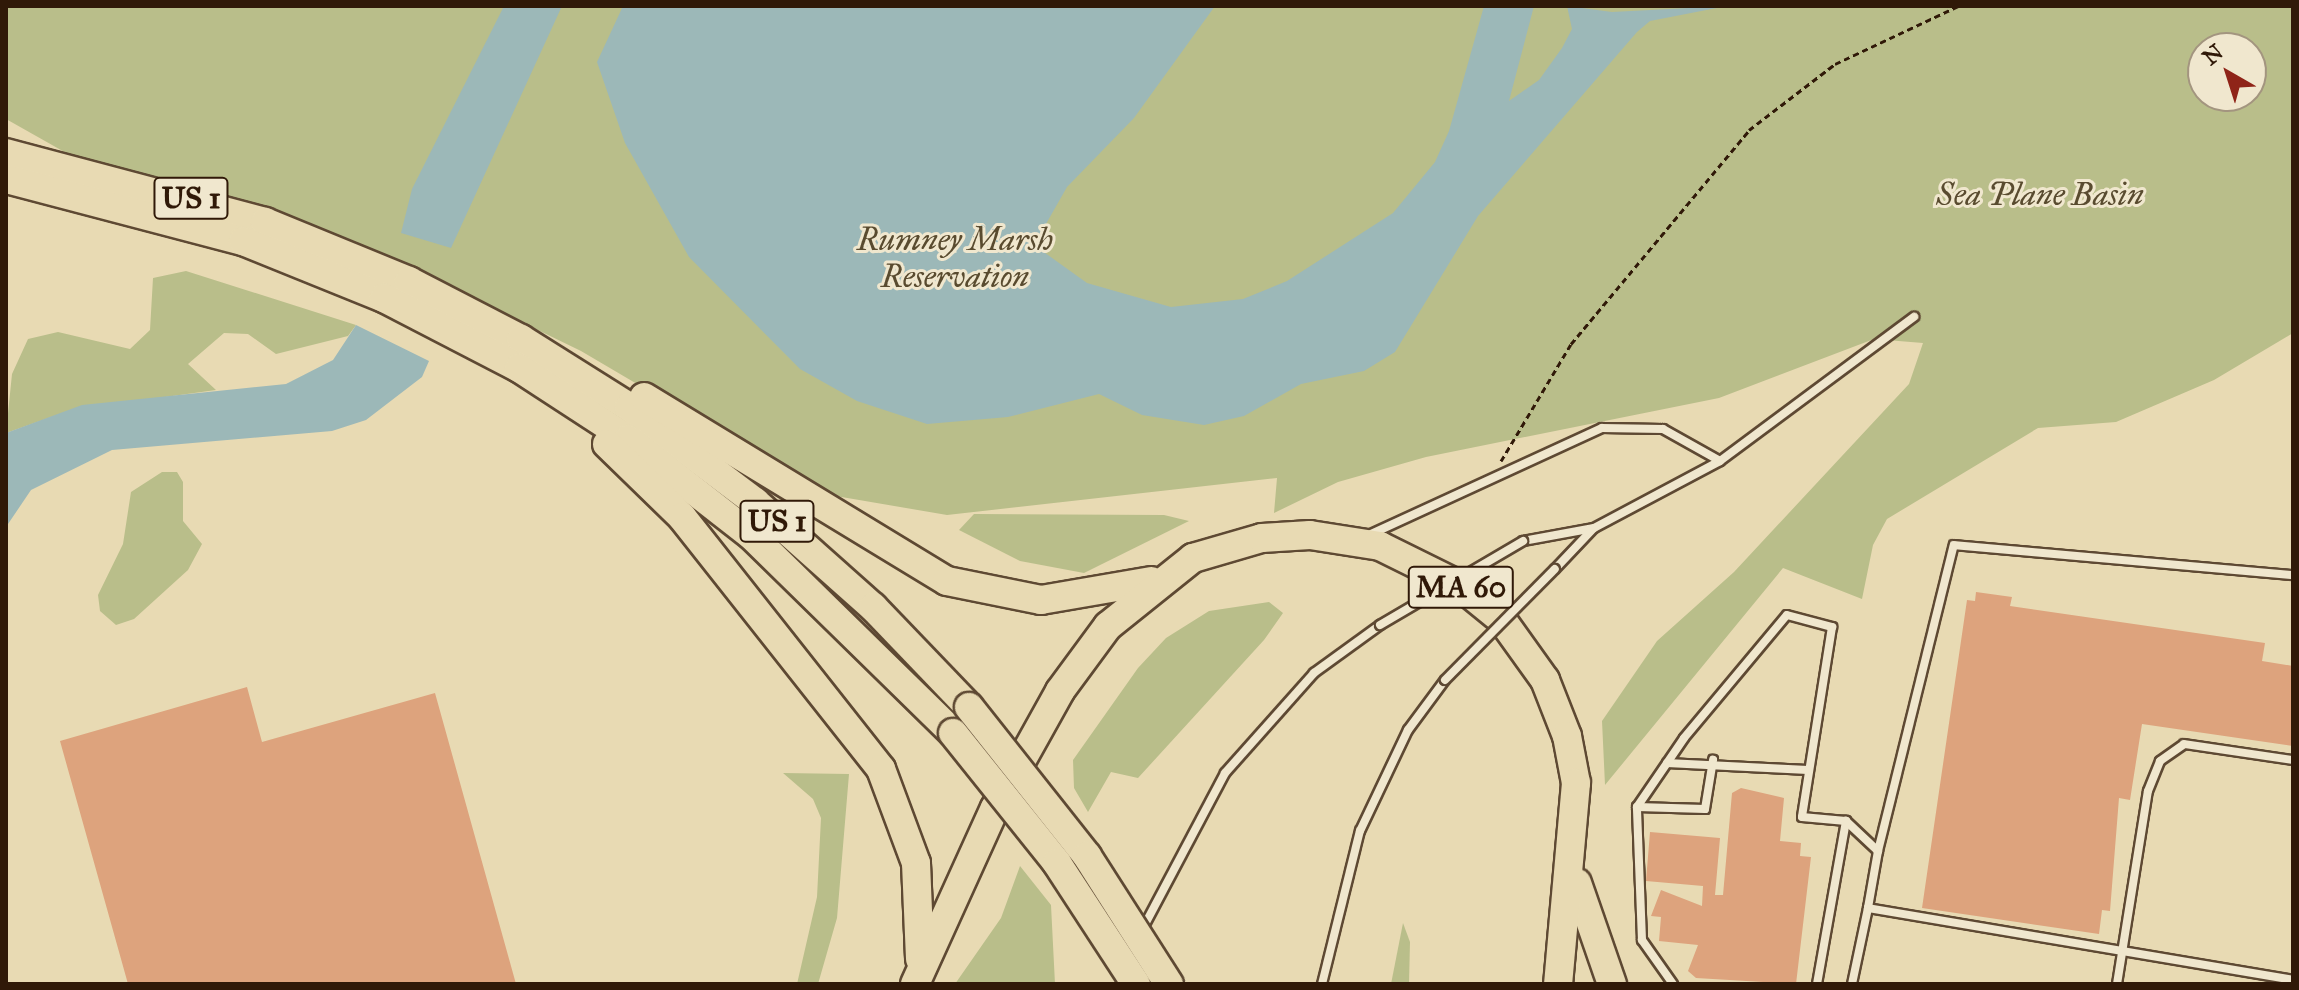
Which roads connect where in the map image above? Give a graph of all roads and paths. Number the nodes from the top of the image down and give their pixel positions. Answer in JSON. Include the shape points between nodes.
{"nodes":[{"id":1,"x":1958,"y":6,"type":"edge"},
{"id":2,"x":6,"y":153,"type":"edge"},
{"id":3,"x":6,"y":179,"type":"edge"},
{"id":4,"x":364,"y":275,"type":"junction"},
{"id":5,"x":1914,"y":317,"type":"dead end"},
{"id":6,"x":556,"y":376,"type":"junction"},
{"id":7,"x":1720,"y":461,"type":"junction"},
{"id":8,"x":1495,"y":471,"type":"junction"},
{"id":9,"x":1594,"y":528,"type":"junction"},
{"id":10,"x":1358,"y":541,"type":"junction"},
{"id":11,"x":2293,"y":575,"type":"edge"},
{"id":12,"x":1163,"y":577,"type":"junction"},
{"id":13,"x":1713,"y":760,"type":"junction"},
{"id":14,"x":2293,"y":760,"type":"edge"},
{"id":15,"x":1667,"y":763,"type":"junction"},
{"id":16,"x":1808,"y":770,"type":"junction"},
{"id":17,"x":1637,"y":807,"type":"junction"},
{"id":18,"x":1846,"y":821,"type":"junction"},
{"id":19,"x":1575,"y":830,"type":"junction"},
{"id":20,"x":1878,"y":851,"type":"junction"},
{"id":21,"x":1868,"y":908,"type":"junction"},
{"id":22,"x":2122,"y":953,"type":"junction"},
{"id":23,"x":918,"y":976,"type":"edge"},
{"id":24,"x":2293,"y":980,"type":"edge"},
{"id":25,"x":1125,"y":984,"type":"edge"},
{"id":26,"x":1136,"y":984,"type":"edge"},
{"id":27,"x":1169,"y":984,"type":"edge"},
{"id":28,"x":1322,"y":984,"type":"edge"},
{"id":29,"x":1558,"y":984,"type":"edge"},
{"id":30,"x":1612,"y":984,"type":"edge"},
{"id":31,"x":1673,"y":984,"type":"edge"},
{"id":32,"x":1817,"y":984,"type":"edge"},
{"id":33,"x":1852,"y":984,"type":"edge"},
{"id":34,"x":2117,"y":984,"type":"edge"}],
"edges":[{"from":1,"to":8,"type":"path","via":[[1835,64],[1749,130],[1571,344]]},
{"from":2,"to":4,"type":"highway","number":"US 1","via":[[204,202]]},
{"from":3,"to":4,"type":"highway","number":"US 1"},
{"from":4,"to":6,"type":"highway","number":"US 1","via":[[451,316]]},
{"from":5,"to":7,"type":"lane"},
{"from":6,"to":12,"type":"highway","via":[[618,381],[905,560],[962,587],[1058,599]]},
{"from":6,"to":23,"type":"highway","via":[[682,517],[881,769],[916,863]]},
{"from":6,"to":26,"type":"highway","number":"US 1","bridge":true,"via":[[775,555],[953,733],[1049,853]]},
{"from":6,"to":27,"type":"highway","number":"US 1","bridge":true,"via":[[779,522],[969,707],[1087,856]]},
{"from":7,"to":8,"type":"lane","via":[[1663,429],[1633,423],[1602,428]]},
{"from":7,"to":9,"type":"lane"},
{"from":8,"to":10,"type":"lane"},
{"from":9,"to":25,"type":"lane","bridge":true,"via":[[1523,541],[1380,625],[1314,673],[1225,773],[1153,901]]},
{"from":9,"to":28,"type":"lane","bridge":true,"via":[[1445,680],[1408,730],[1360,831]]},
{"from":10,"to":12,"type":"highway","number":"MA 60","via":[[1262,538],[1205,553]]},
{"from":10,"to":19,"type":"highway","number":"MA 60","via":[[1402,554],[1459,585],[1519,641],[1567,736]]},
{"from":11,"to":20,"type":"lane","via":[[1954,545]]},
{"from":12,"to":23,"type":"highway","number":"MA 60","via":[[1108,626],[1060,691],[995,808]]},
{"from":13,"to":15,"type":"lane"},
{"from":13,"to":16,"type":"lane"},
{"from":13,"to":17,"type":"lane","via":[[1705,809]]},
{"from":14,"to":22,"type":"lane","via":[[2184,744],[2160,761],[2148,791]]},
{"from":15,"to":16,"type":"lane","via":[[1787,615],[1832,627]]},
{"from":15,"to":17,"type":"lane"},
{"from":16,"to":18,"type":"lane","via":[[1802,817]]},
{"from":17,"to":31,"type":"lane","via":[[1642,940]]},
{"from":18,"to":20,"type":"lane"},
{"from":18,"to":32,"type":"lane"},
{"from":19,"to":29,"type":"highway"},
{"from":19,"to":30,"type":"highway","number":"MA 60","via":[[1583,916]]},
{"from":20,"to":21,"type":"lane"},
{"from":21,"to":22,"type":"lane"},
{"from":21,"to":33,"type":"lane"},
{"from":22,"to":24,"type":"lane"},
{"from":22,"to":34,"type":"lane"}]}
